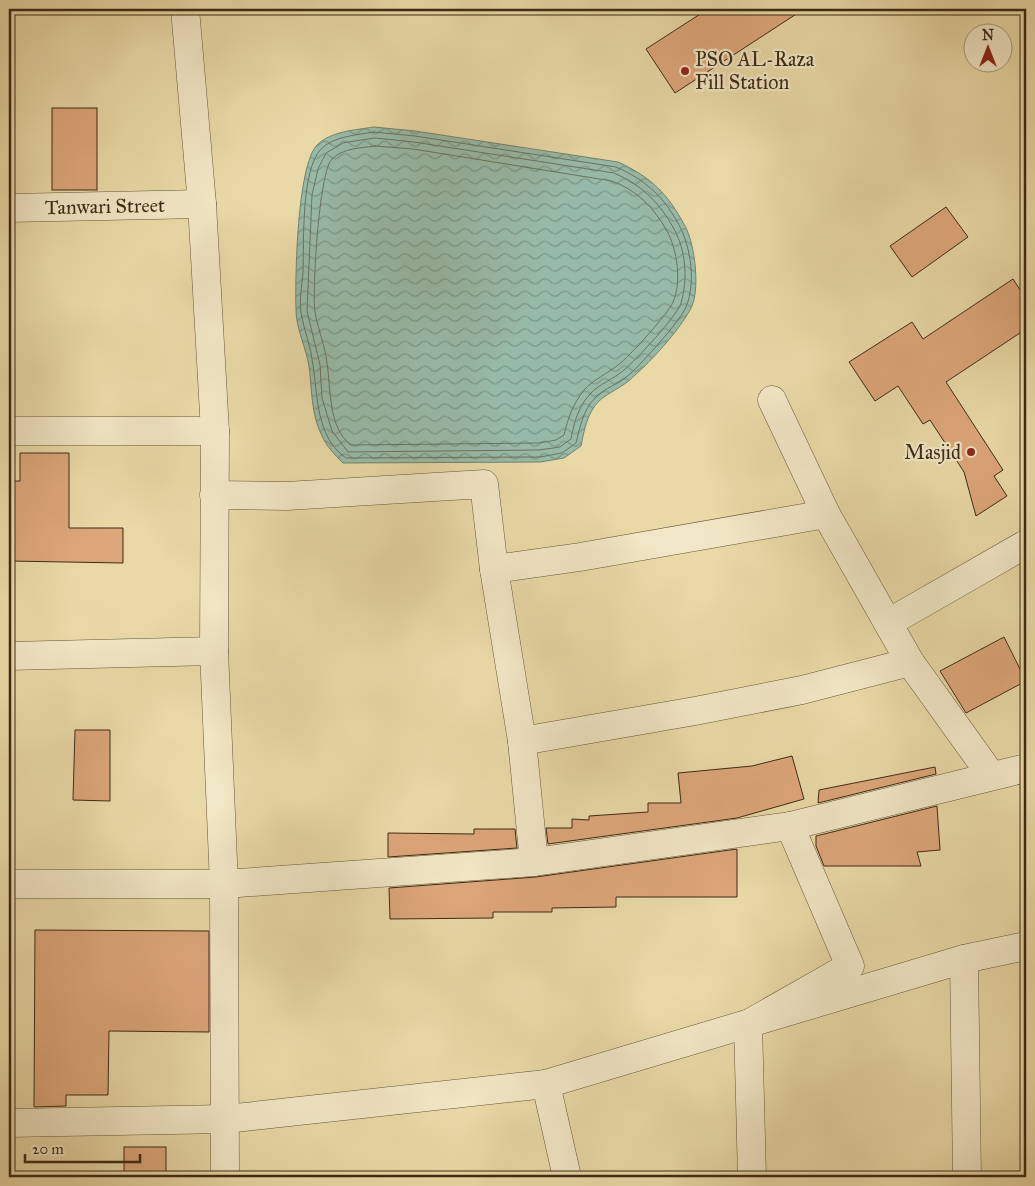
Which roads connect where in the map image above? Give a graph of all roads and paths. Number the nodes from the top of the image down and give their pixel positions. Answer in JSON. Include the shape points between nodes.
{"nodes":[{"id":1,"x":185,"y":9,"type":"edge"},
{"id":2,"x":202,"y":204,"type":"junction"},
{"id":3,"x":9,"y":208,"type":"edge"},
{"id":4,"x":772,"y":400,"type":"dead end"},
{"id":5,"x":9,"y":431,"type":"edge"},
{"id":6,"x":215,"y":431,"type":"junction"},
{"id":7,"x":214,"y":495,"type":"junction"},
{"id":8,"x":826,"y":514,"type":"junction"},
{"id":9,"x":1026,"y":544,"type":"edge"},
{"id":10,"x":494,"y":569,"type":"junction"},
{"id":11,"x":888,"y":623,"type":"junction"},
{"id":12,"x":214,"y":652,"type":"junction"},
{"id":13,"x":9,"y":656,"type":"edge"},
{"id":14,"x":910,"y":662,"type":"junction"},
{"id":15,"x":522,"y":741,"type":"junction"},
{"id":16,"x":1026,"y":768,"type":"edge"},
{"id":17,"x":991,"y":775,"type":"junction"},
{"id":18,"x":790,"y":826,"type":"junction"},
{"id":19,"x":534,"y":862,"type":"junction"},
{"id":20,"x":9,"y":884,"type":"edge"},
{"id":21,"x":224,"y":884,"type":"junction"},
{"id":22,"x":1026,"y":946,"type":"edge"},
{"id":23,"x":964,"y":959,"type":"junction"},
{"id":24,"x":748,"y":1024,"type":"junction"},
{"id":25,"x":546,"y":1084,"type":"junction"},
{"id":26,"x":226,"y":1120,"type":"junction"},
{"id":27,"x":9,"y":1123,"type":"edge"},
{"id":28,"x":225,"y":1177,"type":"edge"},
{"id":29,"x":567,"y":1177,"type":"edge"},
{"id":30,"x":752,"y":1177,"type":"edge"},
{"id":31,"x":967,"y":1177,"type":"edge"}],
"edges":[{"from":1,"to":2,"type":"street"},
{"from":2,"to":3,"type":"street","name":"Tanwari Street"},
{"from":2,"to":6,"type":"street"},
{"from":4,"to":8,"type":"street"},
{"from":5,"to":6,"type":"street"},
{"from":6,"to":7,"type":"street"},
{"from":7,"to":10,"type":"street","via":[[287,496],[484,484]]},
{"from":7,"to":12,"type":"street"},
{"from":8,"to":10,"type":"street"},
{"from":8,"to":11,"type":"street"},
{"from":9,"to":11,"type":"street"},
{"from":10,"to":15,"type":"street"},
{"from":11,"to":14,"type":"street"},
{"from":12,"to":13,"type":"street"},
{"from":12,"to":21,"type":"street"},
{"from":14,"to":15,"type":"street","via":[[773,696]]},
{"from":14,"to":17,"type":"street"},
{"from":15,"to":19,"type":"street"},
{"from":16,"to":17,"type":"street"},
{"from":17,"to":18,"type":"street"},
{"from":18,"to":19,"type":"street"},
{"from":18,"to":24,"type":"street","via":[[850,966]]},
{"from":19,"to":21,"type":"street"},
{"from":20,"to":21,"type":"street"},
{"from":21,"to":26,"type":"street"},
{"from":22,"to":23,"type":"street"},
{"from":23,"to":24,"type":"street"},
{"from":23,"to":31,"type":"street"},
{"from":24,"to":25,"type":"street"},
{"from":24,"to":30,"type":"street"},
{"from":25,"to":26,"type":"street"},
{"from":25,"to":29,"type":"street"},
{"from":26,"to":27,"type":"street"},
{"from":26,"to":28,"type":"street"}]}
